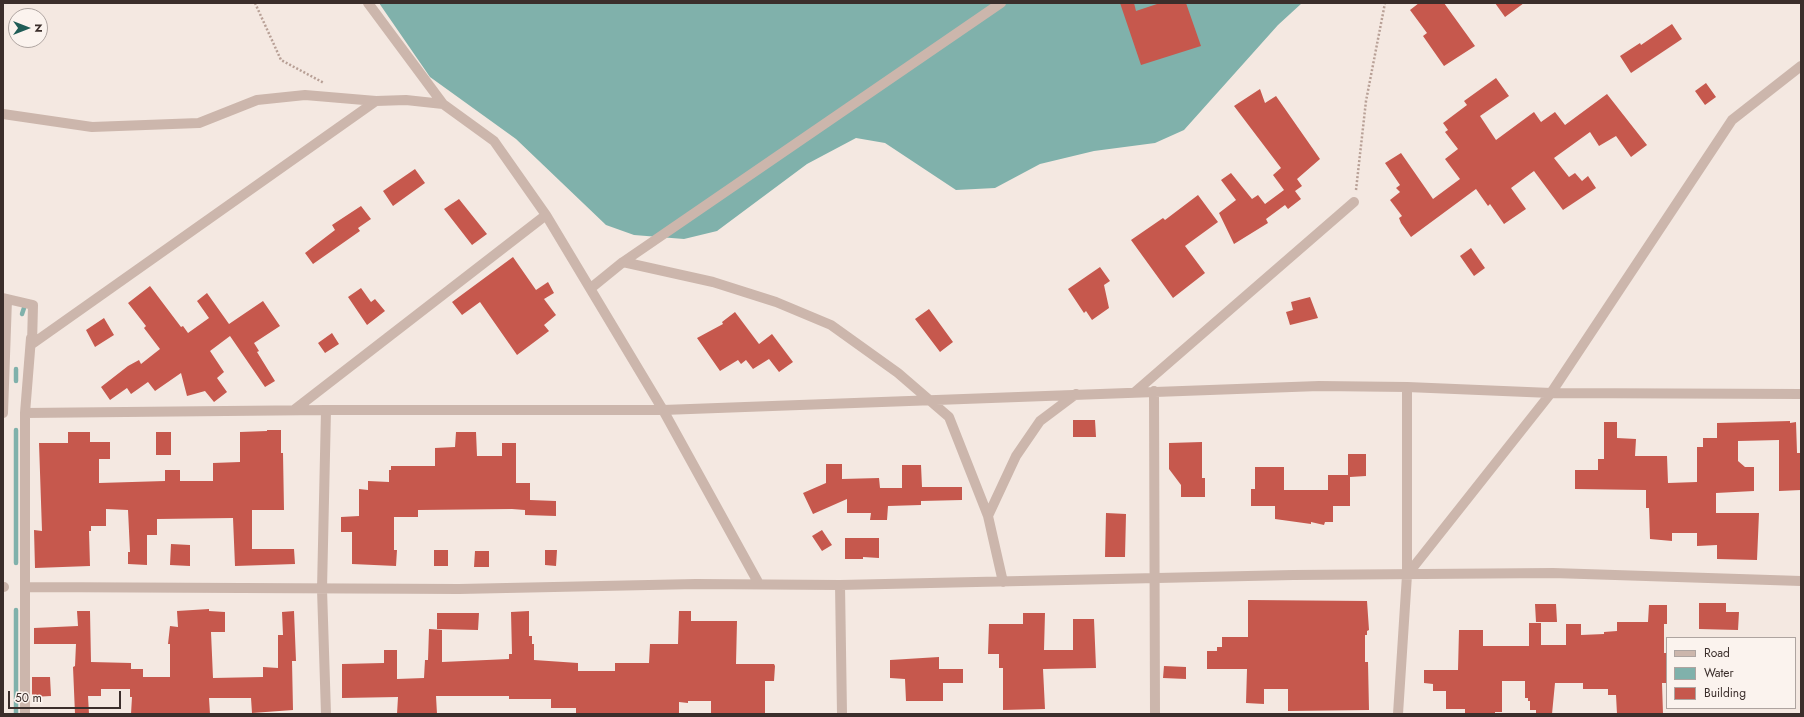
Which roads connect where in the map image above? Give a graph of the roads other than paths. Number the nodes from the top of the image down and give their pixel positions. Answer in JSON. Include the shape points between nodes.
{"nodes":[{"id":1,"x":368,"y":3,"type":"edge"},
{"id":2,"x":1001,"y":3,"type":"edge"},
{"id":3,"x":1801,"y":66,"type":"edge"},
{"id":4,"x":376,"y":101,"type":"junction"},
{"id":5,"x":443,"y":104,"type":"junction"},
{"id":6,"x":3,"y":114,"type":"edge"},
{"id":7,"x":1354,"y":202,"type":"road end"},
{"id":8,"x":546,"y":215,"type":"junction"},
{"id":9,"x":624,"y":262,"type":"junction"},
{"id":10,"x":591,"y":288,"type":"junction"},
{"id":11,"x":5,"y":298,"type":"edge"},
{"id":12,"x":33,"y":305,"type":"junction"},
{"id":13,"x":1407,"y":387,"type":"junction"},
{"id":14,"x":1154,"y":391,"type":"junction"},
{"id":15,"x":1135,"y":392,"type":"junction"},
{"id":16,"x":1551,"y":393,"type":"junction"},
{"id":17,"x":1076,"y":394,"type":"junction"},
{"id":18,"x":1801,"y":394,"type":"edge"},
{"id":19,"x":929,"y":400,"type":"junction"},
{"id":20,"x":294,"y":410,"type":"junction"},
{"id":21,"x":326,"y":410,"type":"junction"},
{"id":22,"x":663,"y":410,"type":"junction"},
{"id":23,"x":3,"y":413,"type":"edge"},
{"id":24,"x":25,"y":413,"type":"junction"},
{"id":25,"x":988,"y":516,"type":"junction"},
{"id":26,"x":1407,"y":575,"type":"junction"},
{"id":27,"x":1155,"y":578,"type":"junction"},
{"id":28,"x":1003,"y":582,"type":"junction"},
{"id":29,"x":1801,"y":582,"type":"edge"},
{"id":30,"x":758,"y":584,"type":"junction"},
{"id":31,"x":840,"y":585,"type":"junction"},
{"id":32,"x":26,"y":587,"type":"junction"},
{"id":33,"x":322,"y":589,"type":"junction"},
{"id":34,"x":25,"y":714,"type":"edge"},
{"id":35,"x":326,"y":714,"type":"edge"},
{"id":36,"x":842,"y":714,"type":"edge"},
{"id":37,"x":1155,"y":714,"type":"edge"},
{"id":38,"x":1398,"y":714,"type":"edge"}],
"edges":[{"from":1,"to":5,"type":"street"},
{"from":2,"to":9,"type":"street"},
{"from":3,"to":16,"type":"street","via":[[1732,120]]},
{"from":4,"to":5,"type":"street","via":[[406,100]]},
{"from":4,"to":6,"type":"street","via":[[304,95],[257,100],[199,123],[92,128]]},
{"from":4,"to":12,"type":"street","via":[[32,344]]},
{"from":5,"to":8,"type":"street","via":[[494,141]]},
{"from":7,"to":15,"type":"street"},
{"from":8,"to":10,"type":"street"},
{"from":8,"to":20,"type":"street"},
{"from":9,"to":10,"type":"street"},
{"from":9,"to":19,"type":"street","via":[[713,282],[776,302],[831,325],[898,373]]},
{"from":10,"to":22,"type":"street"},
{"from":11,"to":12,"type":"street"},
{"from":11,"to":23,"type":"street"},
{"from":12,"to":24,"type":"street"},
{"from":13,"to":14,"type":"street","via":[[1319,386]]},
{"from":13,"to":16,"type":"street"},
{"from":13,"to":26,"type":"street"},
{"from":14,"to":15,"type":"street"},
{"from":14,"to":27,"type":"street"},
{"from":15,"to":17,"type":"street"},
{"from":16,"to":18,"type":"street"},
{"from":16,"to":26,"type":"street"},
{"from":17,"to":19,"type":"street"},
{"from":17,"to":25,"type":"street","via":[[1040,421],[1016,456]]},
{"from":19,"to":22,"type":"street"},
{"from":19,"to":25,"type":"street","via":[[949,417]]},
{"from":20,"to":21,"type":"street"},
{"from":20,"to":24,"type":"street"},
{"from":21,"to":22,"type":"street"},
{"from":21,"to":33,"type":"street"},
{"from":22,"to":30,"type":"street"},
{"from":24,"to":32,"type":"street"},
{"from":25,"to":28,"type":"street"},
{"from":26,"to":27,"type":"street"},
{"from":26,"to":29,"type":"street","via":[[1553,573]]},
{"from":26,"to":38,"type":"street"},
{"from":27,"to":28,"type":"street"},
{"from":27,"to":37,"type":"street"},
{"from":28,"to":31,"type":"street"},
{"from":30,"to":31,"type":"street"},
{"from":30,"to":33,"type":"street"},
{"from":31,"to":36,"type":"street"},
{"from":32,"to":33,"type":"street"},
{"from":32,"to":34,"type":"street"},
{"from":33,"to":35,"type":"street"}]}
